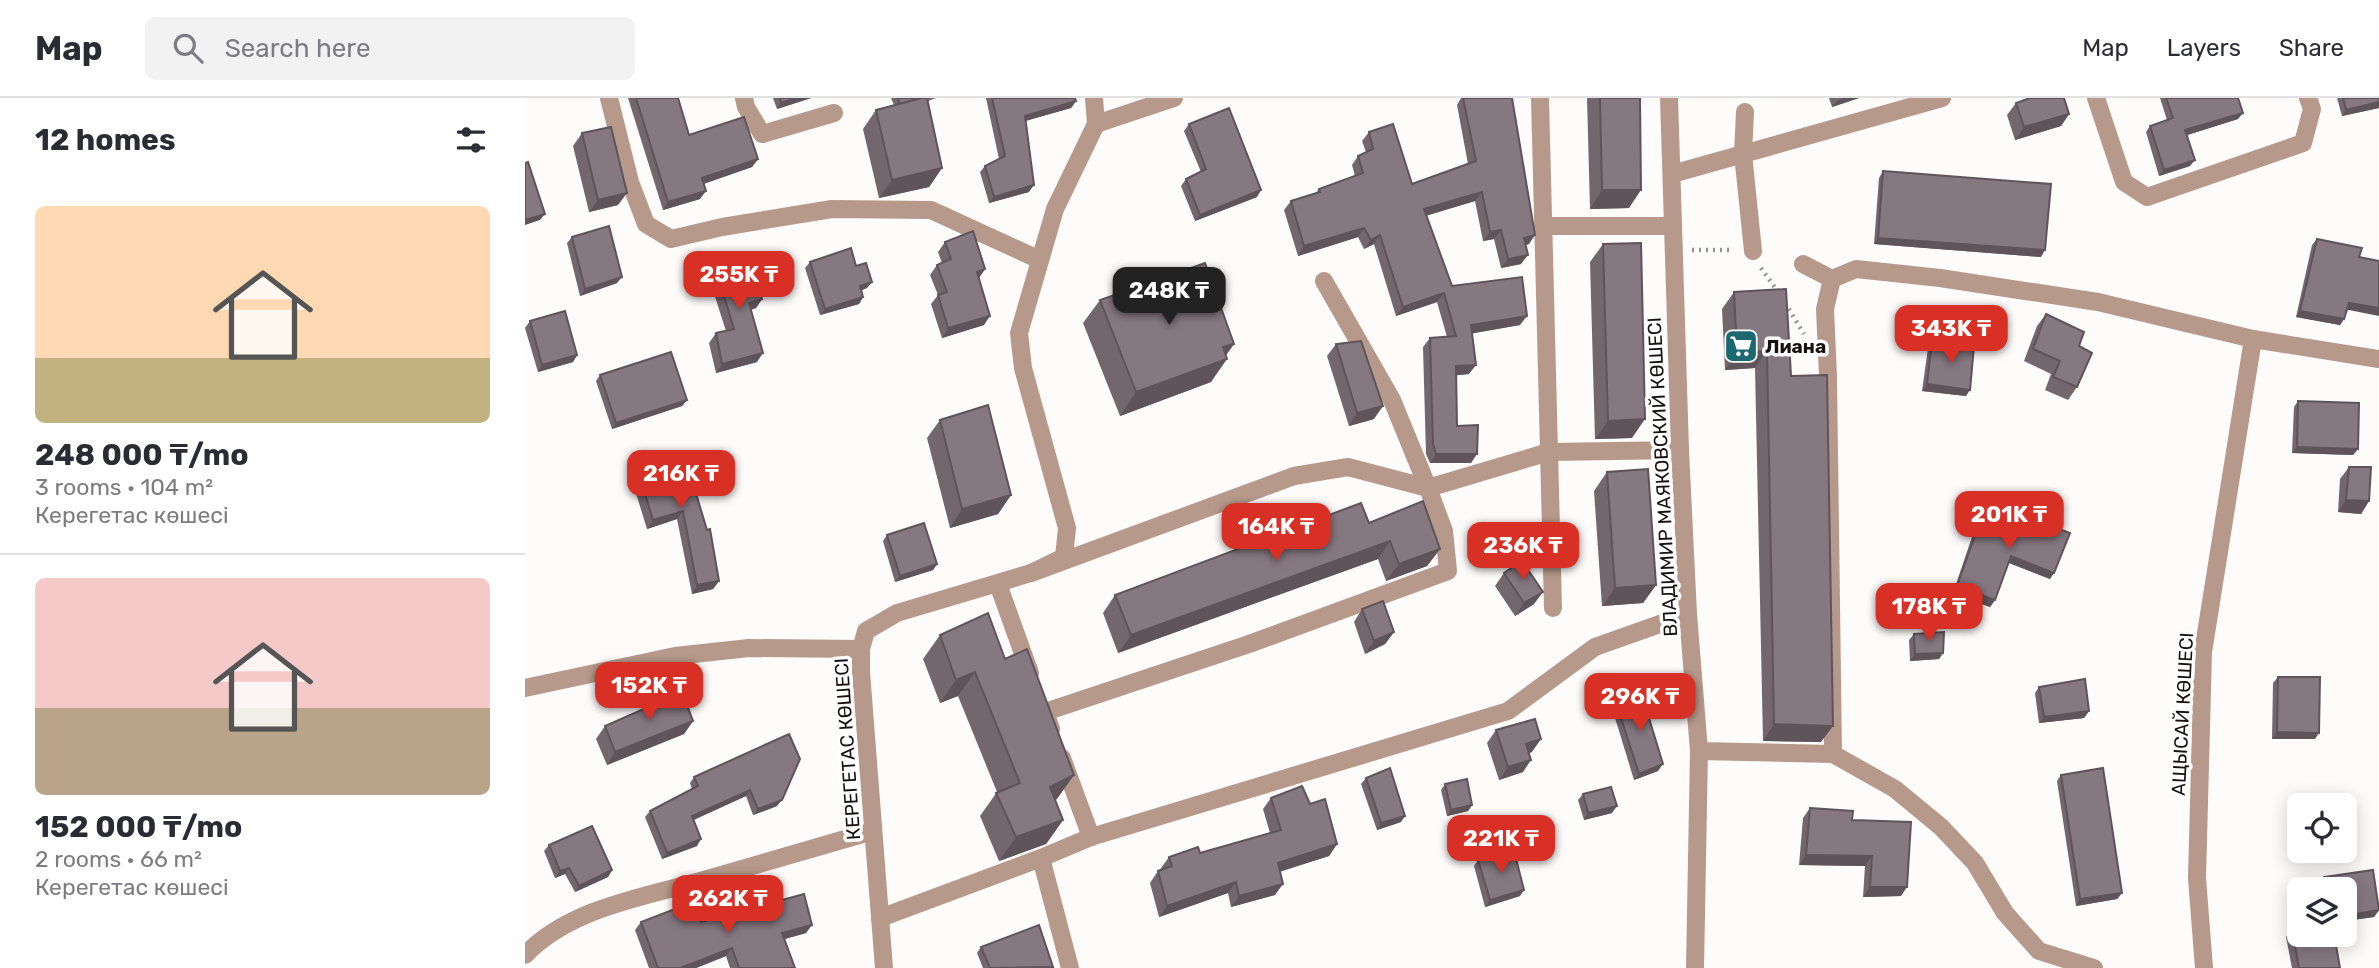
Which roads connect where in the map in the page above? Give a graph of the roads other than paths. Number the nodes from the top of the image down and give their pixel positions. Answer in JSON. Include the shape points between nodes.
{"nodes":[{"id":1,"x":609,"y":98,"type":"edge"},
{"id":2,"x":744,"y":98,"type":"edge"},
{"id":3,"x":1094,"y":98,"type":"edge"},
{"id":4,"x":1174,"y":98,"type":"edge"},
{"id":5,"x":1540,"y":98,"type":"edge"},
{"id":6,"x":1669,"y":98,"type":"edge"},
{"id":7,"x":1941,"y":98,"type":"edge"},
{"id":8,"x":2096,"y":98,"type":"edge"},
{"id":9,"x":2308,"y":98,"type":"edge"},
{"id":10,"x":1745,"y":112,"type":"dead end"},
{"id":11,"x":834,"y":113,"type":"dead end"},
{"id":12,"x":1096,"y":124,"type":"junction"},
{"id":13,"x":1743,"y":154,"type":"junction"},
{"id":14,"x":1672,"y":174,"type":"junction"},
{"id":15,"x":1543,"y":226,"type":"junction"},
{"id":16,"x":1673,"y":226,"type":"junction"},
{"id":17,"x":1753,"y":251,"type":"road end"},
{"id":18,"x":1040,"y":260,"type":"junction"},
{"id":19,"x":1803,"y":264,"type":"dead end"},
{"id":20,"x":1832,"y":279,"type":"junction"},
{"id":21,"x":1324,"y":281,"type":"dead end"},
{"id":22,"x":2253,"y":339,"type":"junction"},
{"id":23,"x":2379,"y":359,"type":"edge"},
{"id":24,"x":1679,"y":450,"type":"junction"},
{"id":25,"x":1549,"y":452,"type":"junction"},
{"id":26,"x":1428,"y":488,"type":"junction"},
{"id":27,"x":1031,"y":573,"type":"junction"},
{"id":28,"x":997,"y":584,"type":"junction"},
{"id":29,"x":1553,"y":608,"type":"dead end"},
{"id":30,"x":1688,"y":614,"type":"junction"},
{"id":31,"x":861,"y":649,"type":"junction"},
{"id":32,"x":525,"y":688,"type":"edge"},
{"id":33,"x":1040,"y":699,"type":"junction"},
{"id":34,"x":1699,"y":751,"type":"junction"},
{"id":35,"x":1833,"y":754,"type":"junction"},
{"id":36,"x":873,"y":831,"type":"junction"},
{"id":37,"x":1091,"y":837,"type":"junction"},
{"id":38,"x":1041,"y":858,"type":"junction"},
{"id":39,"x":880,"y":918,"type":"junction"},
{"id":40,"x":525,"y":955,"type":"edge"},
{"id":41,"x":884,"y":968,"type":"edge"},
{"id":42,"x":1070,"y":968,"type":"edge"},
{"id":43,"x":1695,"y":968,"type":"edge"},
{"id":44,"x":2094,"y":968,"type":"edge"},
{"id":45,"x":2204,"y":968,"type":"edge"}],
"edges":[{"from":1,"to":18,"type":"street","via":[[629,182],[646,224],[671,239],[832,209],[931,210]]},
{"from":2,"to":11,"type":"street","via":[[762,134]]},
{"from":3,"to":12,"type":"street"},
{"from":4,"to":12,"type":"street"},
{"from":5,"to":15,"type":"street"},
{"from":6,"to":14,"type":"street","name":"ВЛАДИМИР МАЯКОВСКИЙ КӨШЕСІ"},
{"from":7,"to":13,"type":"street"},
{"from":8,"to":9,"type":"street","via":[[2124,183],[2147,197],[2303,143],[2312,109]]},
{"from":10,"to":13,"type":"street"},
{"from":12,"to":18,"type":"street","name":"КЕРЕГЕТАС КӨШЕСІ","via":[[1055,209]]},
{"from":13,"to":14,"type":"street"},
{"from":13,"to":17,"type":"street"},
{"from":14,"to":16,"type":"street","name":"ВЛАДИМИР МАЯКОВСКИЙ КӨШЕСІ"},
{"from":15,"to":16,"type":"street"},
{"from":15,"to":25,"type":"street"},
{"from":16,"to":24,"type":"street","name":"ВЛАДИМИР МАЯКОВСКИЙ КӨШЕСІ"},
{"from":18,"to":27,"type":"street","name":"КЕРЕГЕТАС КӨШЕСІ","via":[[1019,333],[1023,368],[1067,528],[1064,556]]},
{"from":19,"to":20,"type":"street"},
{"from":20,"to":22,"type":"street","via":[[1856,269],[1940,278],[2098,302]]},
{"from":20,"to":35,"type":"street","via":[[1825,309]]},
{"from":21,"to":26,"type":"street","via":[[1392,400]]},
{"from":22,"to":23,"type":"street"},
{"from":22,"to":45,"type":"street","name":"АЩЫСАЙ КӨШЕСІ","via":[[2203,652],[2197,878]]},
{"from":24,"to":25,"type":"street"},
{"from":24,"to":30,"type":"street","name":"ВЛАДИМИР МАЯКОВСКИЙ КӨШЕСІ"},
{"from":25,"to":26,"type":"street"},
{"from":25,"to":29,"type":"street"},
{"from":26,"to":27,"type":"street","via":[[1348,467],[1294,476]]},
{"from":26,"to":33,"type":"street","via":[[1444,531],[1448,571],[1249,644]]},
{"from":27,"to":28,"type":"street","name":"КЕРЕГЕТАС КӨШЕСІ"},
{"from":28,"to":31,"type":"street","name":"КЕРЕГЕТАС КӨШЕСІ","via":[[897,613],[866,631]]},
{"from":28,"to":33,"type":"street"},
{"from":30,"to":34,"type":"street","name":"ВЛАДИМИР МАЯКОВСКИЙ КӨШЕСІ"},
{"from":30,"to":37,"type":"street","via":[[1595,647],[1508,711]]},
{"from":31,"to":32,"type":"street","via":[[749,648],[675,656]]},
{"from":31,"to":36,"type":"street","name":"КЕРЕГЕТАС КӨШЕСІ"},
{"from":33,"to":37,"type":"street"},
{"from":34,"to":35,"type":"street"},
{"from":34,"to":43,"type":"street","name":"ВЛАДИМИР МАЯКОВСКИЙ КӨШЕСІ"},
{"from":35,"to":44,"type":"street","via":[[1895,789],[1941,827],[1975,863],[2005,913],[2039,951]]},
{"from":36,"to":39,"type":"street","name":"КЕРЕГЕТАС КӨШЕСІ"},
{"from":36,"to":40,"type":"street","via":[[579,919],[539,940]]},
{"from":37,"to":38,"type":"street"},
{"from":38,"to":39,"type":"street"},
{"from":38,"to":42,"type":"street"},
{"from":39,"to":41,"type":"street","name":"КЕРЕГЕТАС КӨШЕСІ"}]}
